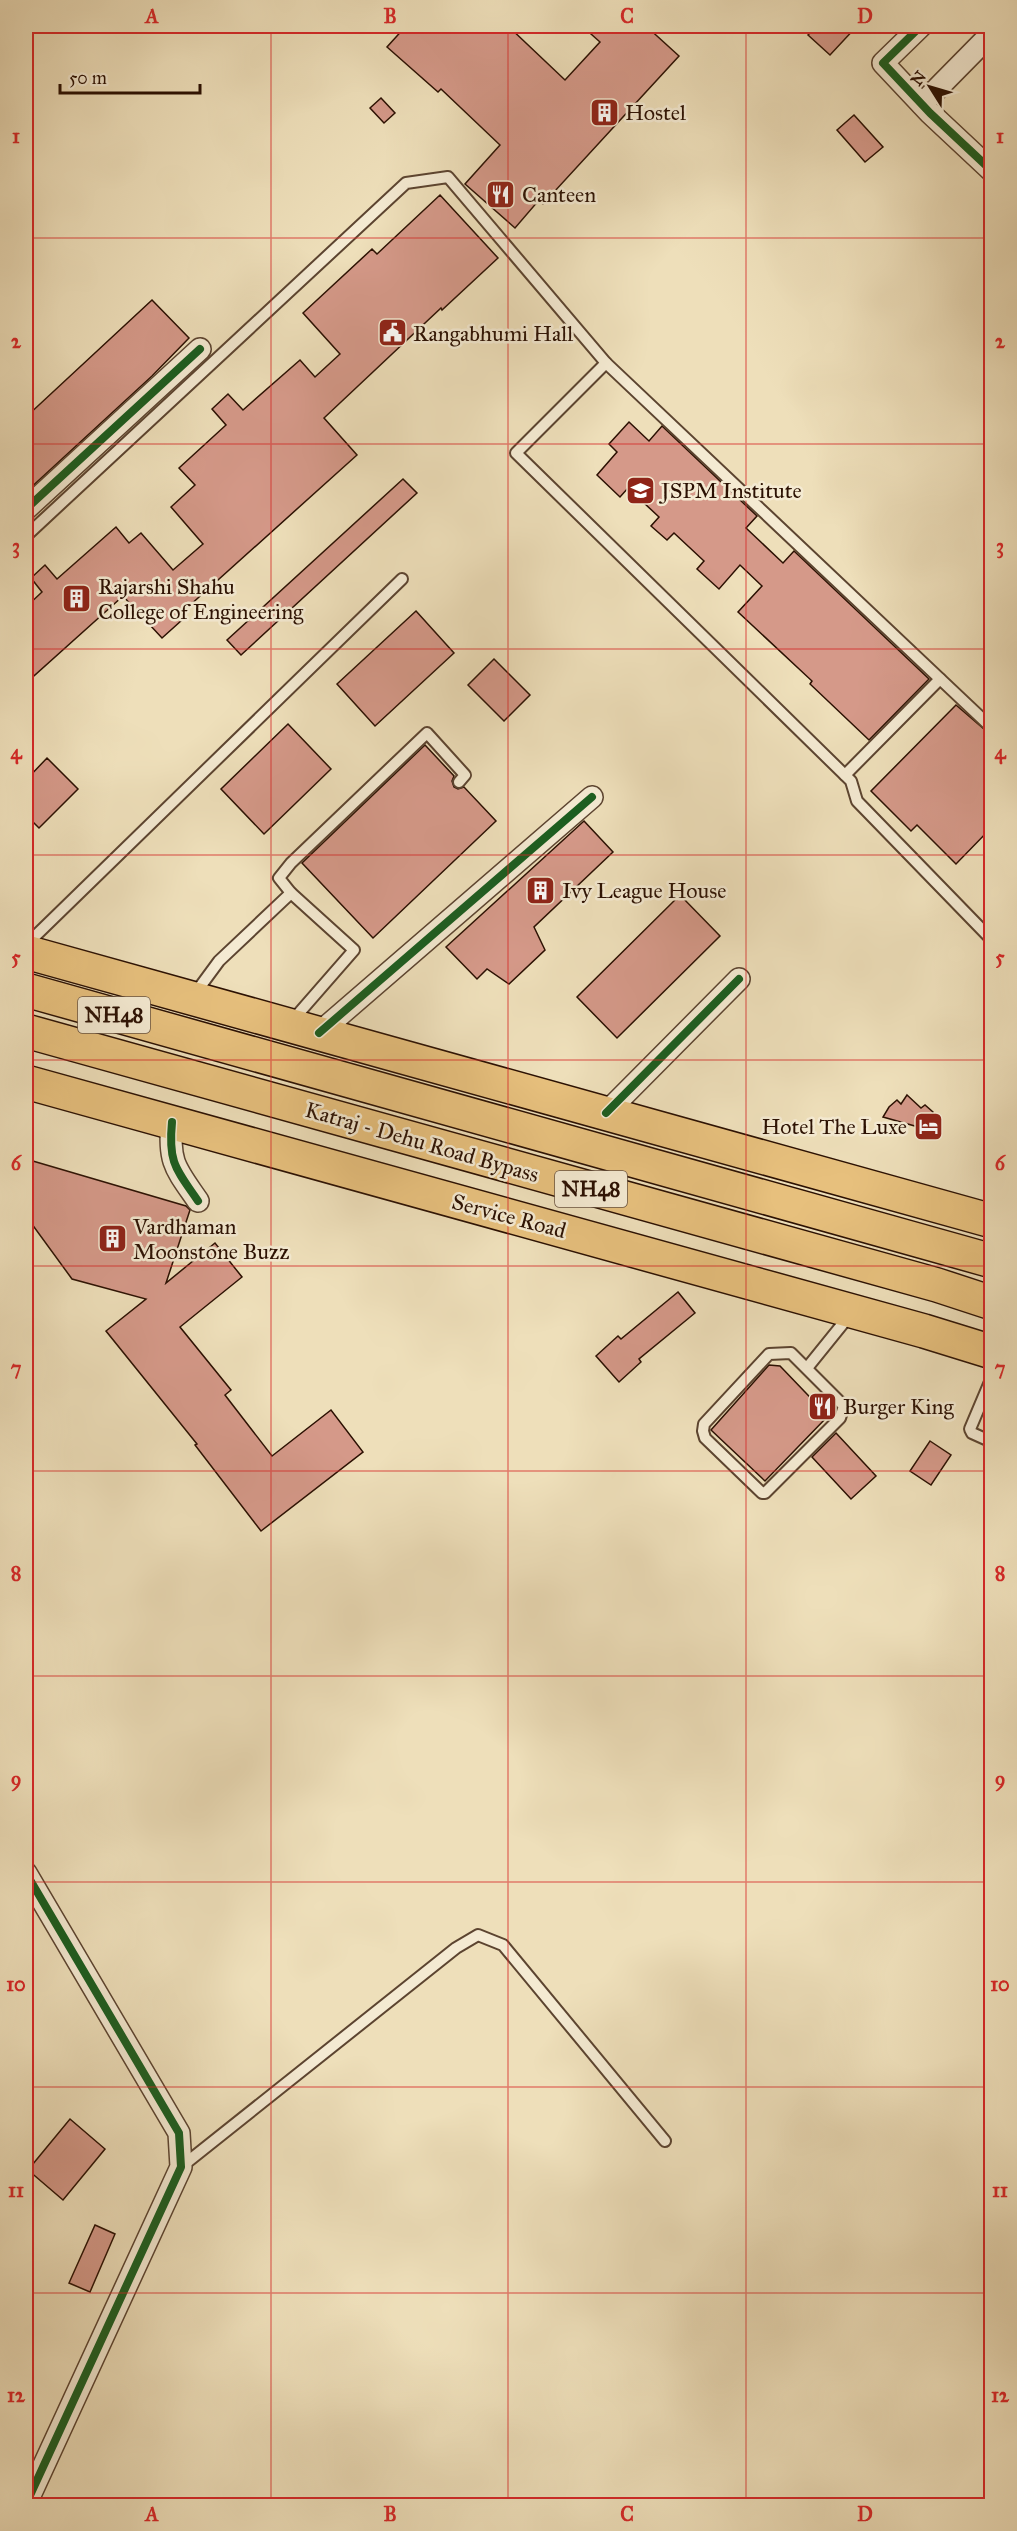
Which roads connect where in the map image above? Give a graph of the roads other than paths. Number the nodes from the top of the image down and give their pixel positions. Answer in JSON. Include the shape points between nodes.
{"nodes":[{"id":1,"x":921,"y":26,"type":"edge"},
{"id":2,"x":992,"y":33,"type":"edge"},
{"id":3,"x":922,"y":104,"type":"junction"},
{"id":4,"x":992,"y":171,"type":"edge"},
{"id":5,"x":200,"y":349,"type":"dead end"},
{"id":6,"x":606,"y":363,"type":"junction"},
{"id":7,"x":26,"y":509,"type":"edge"},
{"id":8,"x":26,"y":536,"type":"edge"},
{"id":9,"x":402,"y":579,"type":"dead end"},
{"id":10,"x":939,"y":679,"type":"junction"},
{"id":11,"x":992,"y":728,"type":"edge"},
{"id":12,"x":846,"y":775,"type":"junction"},
{"id":13,"x":459,"y":782,"type":"dead end"},
{"id":14,"x":592,"y":797,"type":"dead end"},
{"id":15,"x":291,"y":892,"type":"junction"},
{"id":16,"x":992,"y":940,"type":"edge"},
{"id":17,"x":26,"y":945,"type":"edge"},
{"id":18,"x":26,"y":952,"type":"edge"},
{"id":19,"x":739,"y":979,"type":"dead end"},
{"id":20,"x":26,"y":990,"type":"edge"},
{"id":21,"x":192,"y":998,"type":"junction"},
{"id":22,"x":309,"y":1030,"type":"junction"},
{"id":23,"x":26,"y":1031,"type":"edge"},
{"id":24,"x":26,"y":1082,"type":"edge"},
{"id":25,"x":606,"y":1113,"type":"junction"},
{"id":26,"x":172,"y":1122,"type":"junction"},
{"id":27,"x":198,"y":1201,"type":"dead end"},
{"id":28,"x":992,"y":1221,"type":"edge"},
{"id":29,"x":992,"y":1261,"type":"edge"},
{"id":30,"x":992,"y":1303,"type":"edge"},
{"id":31,"x":854,"y":1311,"type":"junction"},
{"id":32,"x":992,"y":1352,"type":"edge"},
{"id":33,"x":807,"y":1368,"type":"junction"},
{"id":34,"x":992,"y":1377,"type":"edge"},
{"id":35,"x":992,"y":1442,"type":"edge"},
{"id":36,"x":26,"y":1873,"type":"edge"},
{"id":37,"x":665,"y":2141,"type":"dead end"},
{"id":38,"x":181,"y":2167,"type":"junction"},
{"id":39,"x":26,"y":2504,"type":"edge"}],
"edges":[{"from":1,"to":3,"type":"street","via":[[883,63]]},
{"from":2,"to":3,"type":"street"},
{"from":3,"to":4,"type":"street"},
{"from":5,"to":7,"type":"street"},
{"from":6,"to":8,"type":"lane","via":[[448,177],[406,183]]},
{"from":6,"to":10,"type":"lane"},
{"from":6,"to":12,"type":"lane","via":[[516,453]]},
{"from":9,"to":17,"type":"lane"},
{"from":10,"to":11,"type":"lane"},
{"from":10,"to":12,"type":"lane"},
{"from":12,"to":16,"type":"lane","via":[[857,801]]},
{"from":13,"to":15,"type":"lane","via":[[465,775],[427,733],[291,863],[279,878]]},
{"from":14,"to":22,"type":"street"},
{"from":15,"to":21,"type":"lane","via":[[219,961]]},
{"from":15,"to":22,"type":"lane","via":[[354,950],[299,1012]]},
{"from":18,"to":21,"type":"main road"},
{"from":19,"to":25,"type":"street"},
{"from":20,"to":29,"type":"main road","name":"Katraj - Dehu Road Bypass","number":"NH48"},
{"from":21,"to":22,"type":"main road"},
{"from":22,"to":25,"type":"main road"},
{"from":23,"to":30,"type":"main road","name":"Katraj - Dehu Road Bypass","number":"NH48"},
{"from":24,"to":26,"type":"main road","name":"Service Road"},
{"from":25,"to":28,"type":"main road"},
{"from":26,"to":27,"type":"street","via":[[172,1160]]},
{"from":26,"to":31,"type":"main road","name":"Service Road"},
{"from":31,"to":32,"type":"main road","name":"Service Road"},
{"from":31,"to":33,"type":"lane"},
{"from":33,"to":33,"type":"lane","via":[[791,1353],[769,1354],[704,1424],[705,1438],[762,1493],[843,1412],[844,1406]]},
{"from":34,"to":35,"type":"lane","via":[[970,1429]]},
{"from":36,"to":38,"type":"street","via":[[178,2133]]},
{"from":37,"to":38,"type":"lane","via":[[503,1945],[478,1935],[456,1948]]},
{"from":38,"to":39,"type":"street"}]}
